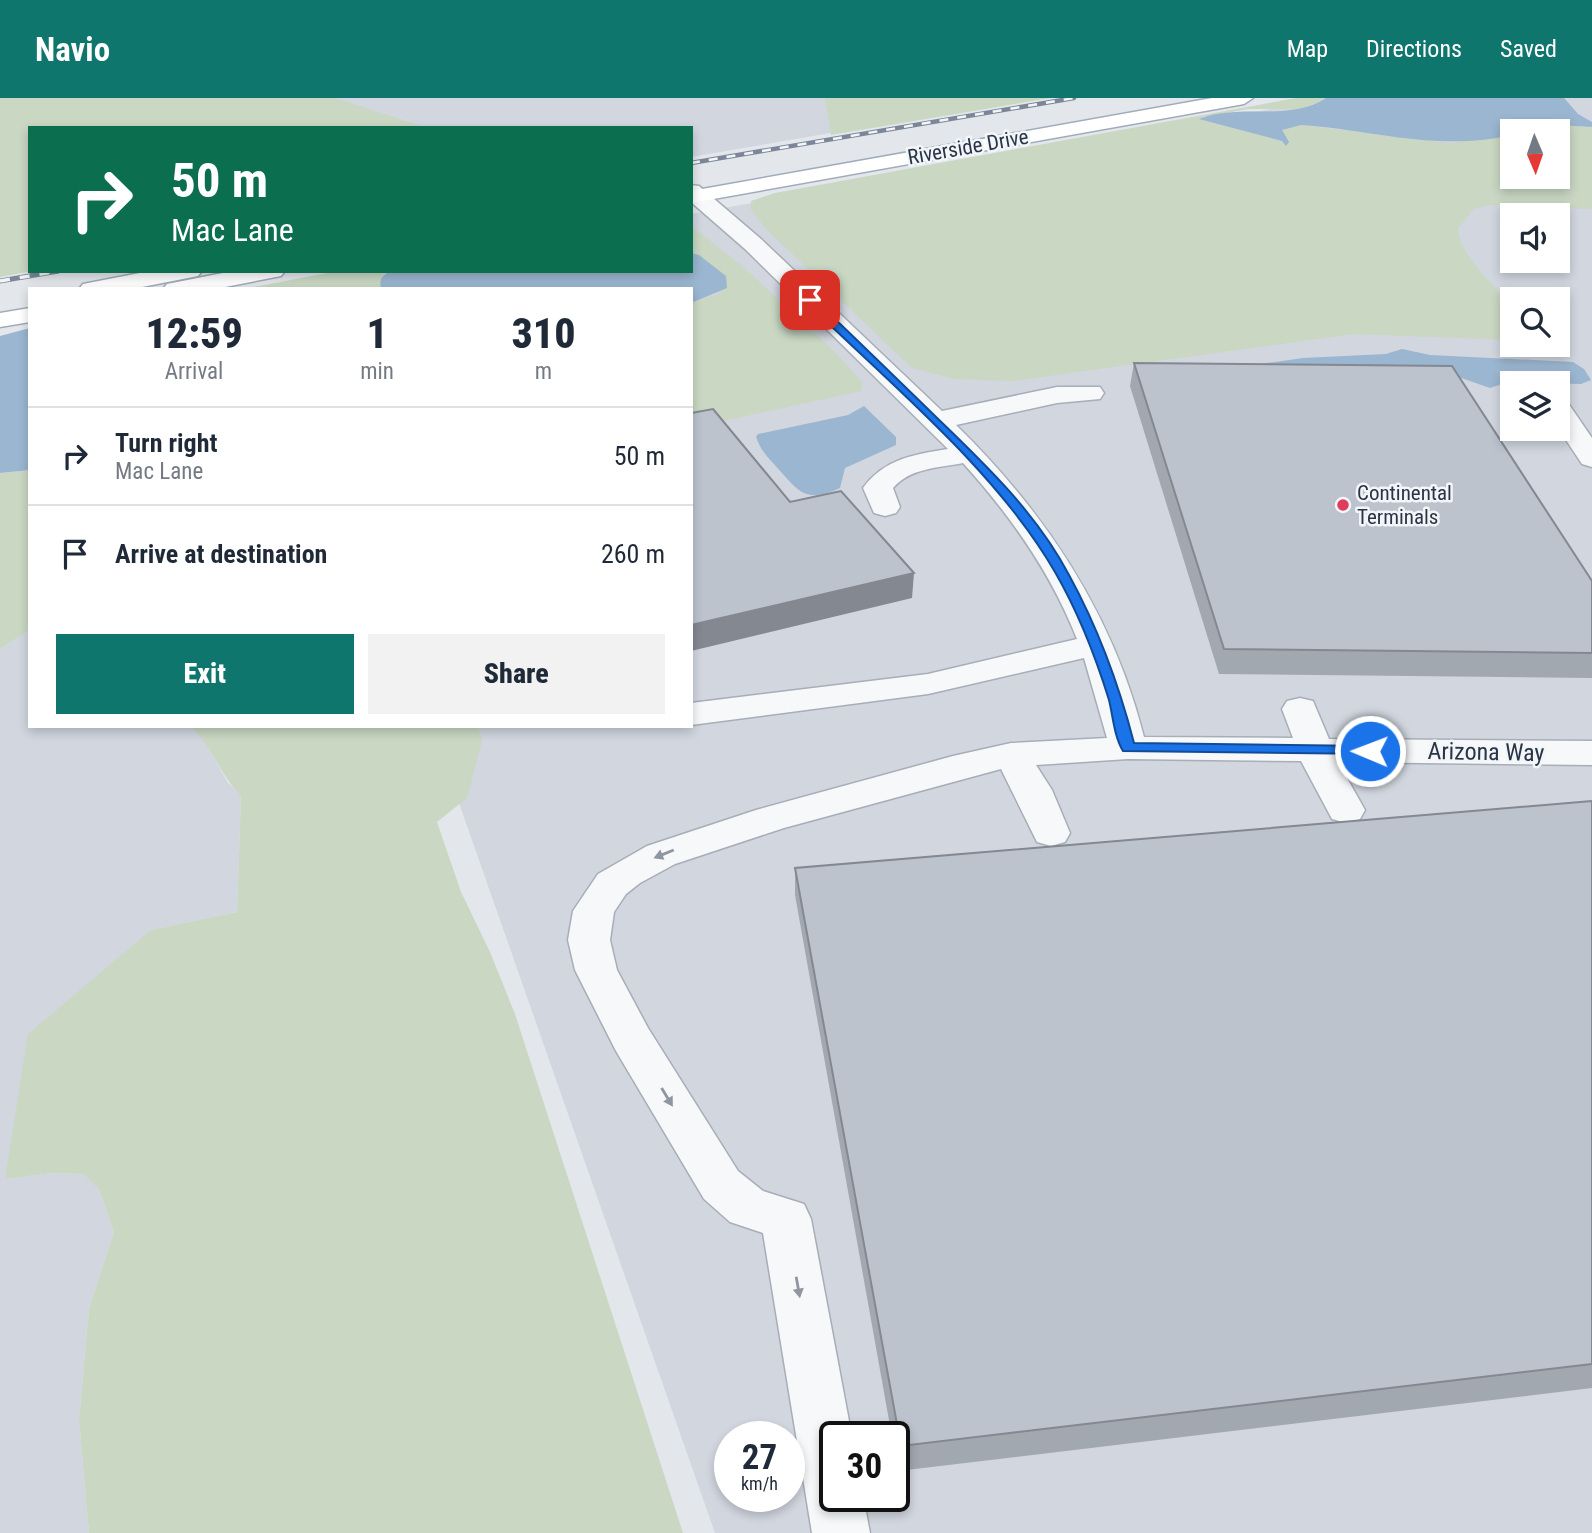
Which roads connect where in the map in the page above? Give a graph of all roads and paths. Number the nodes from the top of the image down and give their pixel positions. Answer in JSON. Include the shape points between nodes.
{"nodes":[{"id":1,"x":1177,"y":98,"type":"edge"},
{"id":2,"x":1244,"y":98,"type":"edge"},
{"id":3,"x":693,"y":192,"type":"edge"},
{"id":4,"x":179,"y":273,"type":"edge"},
{"id":5,"x":262,"y":273,"type":"edge"},
{"id":6,"x":101,"y":287,"type":"edge"},
{"id":7,"x":186,"y":287,"type":"edge"},
{"id":8,"x":28,"y":299,"type":"edge"},
{"id":9,"x":0,"y":305,"type":"edge"},
{"id":10,"x":28,"y":315,"type":"edge"},
{"id":11,"x":0,"y":320,"type":"edge"},
{"id":12,"x":1091,"y":393,"type":"dead end"},
{"id":13,"x":934,"y":421,"type":"junction"},
{"id":14,"x":1570,"y":426,"type":"edge"},
{"id":15,"x":967,"y":454,"type":"junction"},
{"id":16,"x":1592,"y":458,"type":"edge"},
{"id":17,"x":885,"y":508,"type":"dead end"},
{"id":18,"x":1095,"y":645,"type":"junction"},
{"id":19,"x":1300,"y":709,"type":"dead end"},
{"id":20,"x":693,"y":714,"type":"edge"},
{"id":21,"x":1128,"y":748,"type":"junction"},
{"id":22,"x":1315,"y":750,"type":"junction"},
{"id":23,"x":1592,"y":753,"type":"edge"},
{"id":24,"x":1011,"y":755,"type":"junction"},
{"id":25,"x":1346,"y":810,"type":"dead end"},
{"id":26,"x":1051,"y":832,"type":"dead end"},
{"id":27,"x":841,"y":1533,"type":"edge"}],
"edges":[{"from":1,"to":3,"type":"main road","name":"Riverside Drive"},
{"from":2,"to":3,"type":"main road","name":"Riverside Drive"},
{"from":3,"to":13,"type":"street"},
{"from":4,"to":6,"type":"main road"},
{"from":5,"to":7,"type":"main road"},
{"from":8,"to":9,"type":"main road"},
{"from":10,"to":11,"type":"main road"},
{"from":12,"to":13,"type":"street"},
{"from":13,"to":15,"type":"street"},
{"from":14,"to":16,"type":"street"},
{"from":15,"to":17,"type":"street","via":[[887,475],[877,494]]},
{"from":15,"to":18,"type":"street","via":[[1001,489],[1045,547]]},
{"from":18,"to":20,"type":"street","via":[[928,684]]},
{"from":18,"to":21,"type":"street","via":[[1116,699]]},
{"from":19,"to":22,"type":"street"},
{"from":21,"to":22,"type":"street","name":"Arizona Way"},
{"from":21,"to":24,"type":"street","name":"Arizona Way"},
{"from":22,"to":23,"type":"street","name":"Arizona Way"},
{"from":22,"to":25,"type":"street"},
{"from":24,"to":26,"type":"street"},
{"from":24,"to":27,"type":"street","name":"Arizona Way","one_way":true,"via":[[966,764],[731,845],[661,855],[612,884],[594,911],[589,940],[596,970],[632,1039],[721,1185],[747,1207],[786,1219]]}]}
